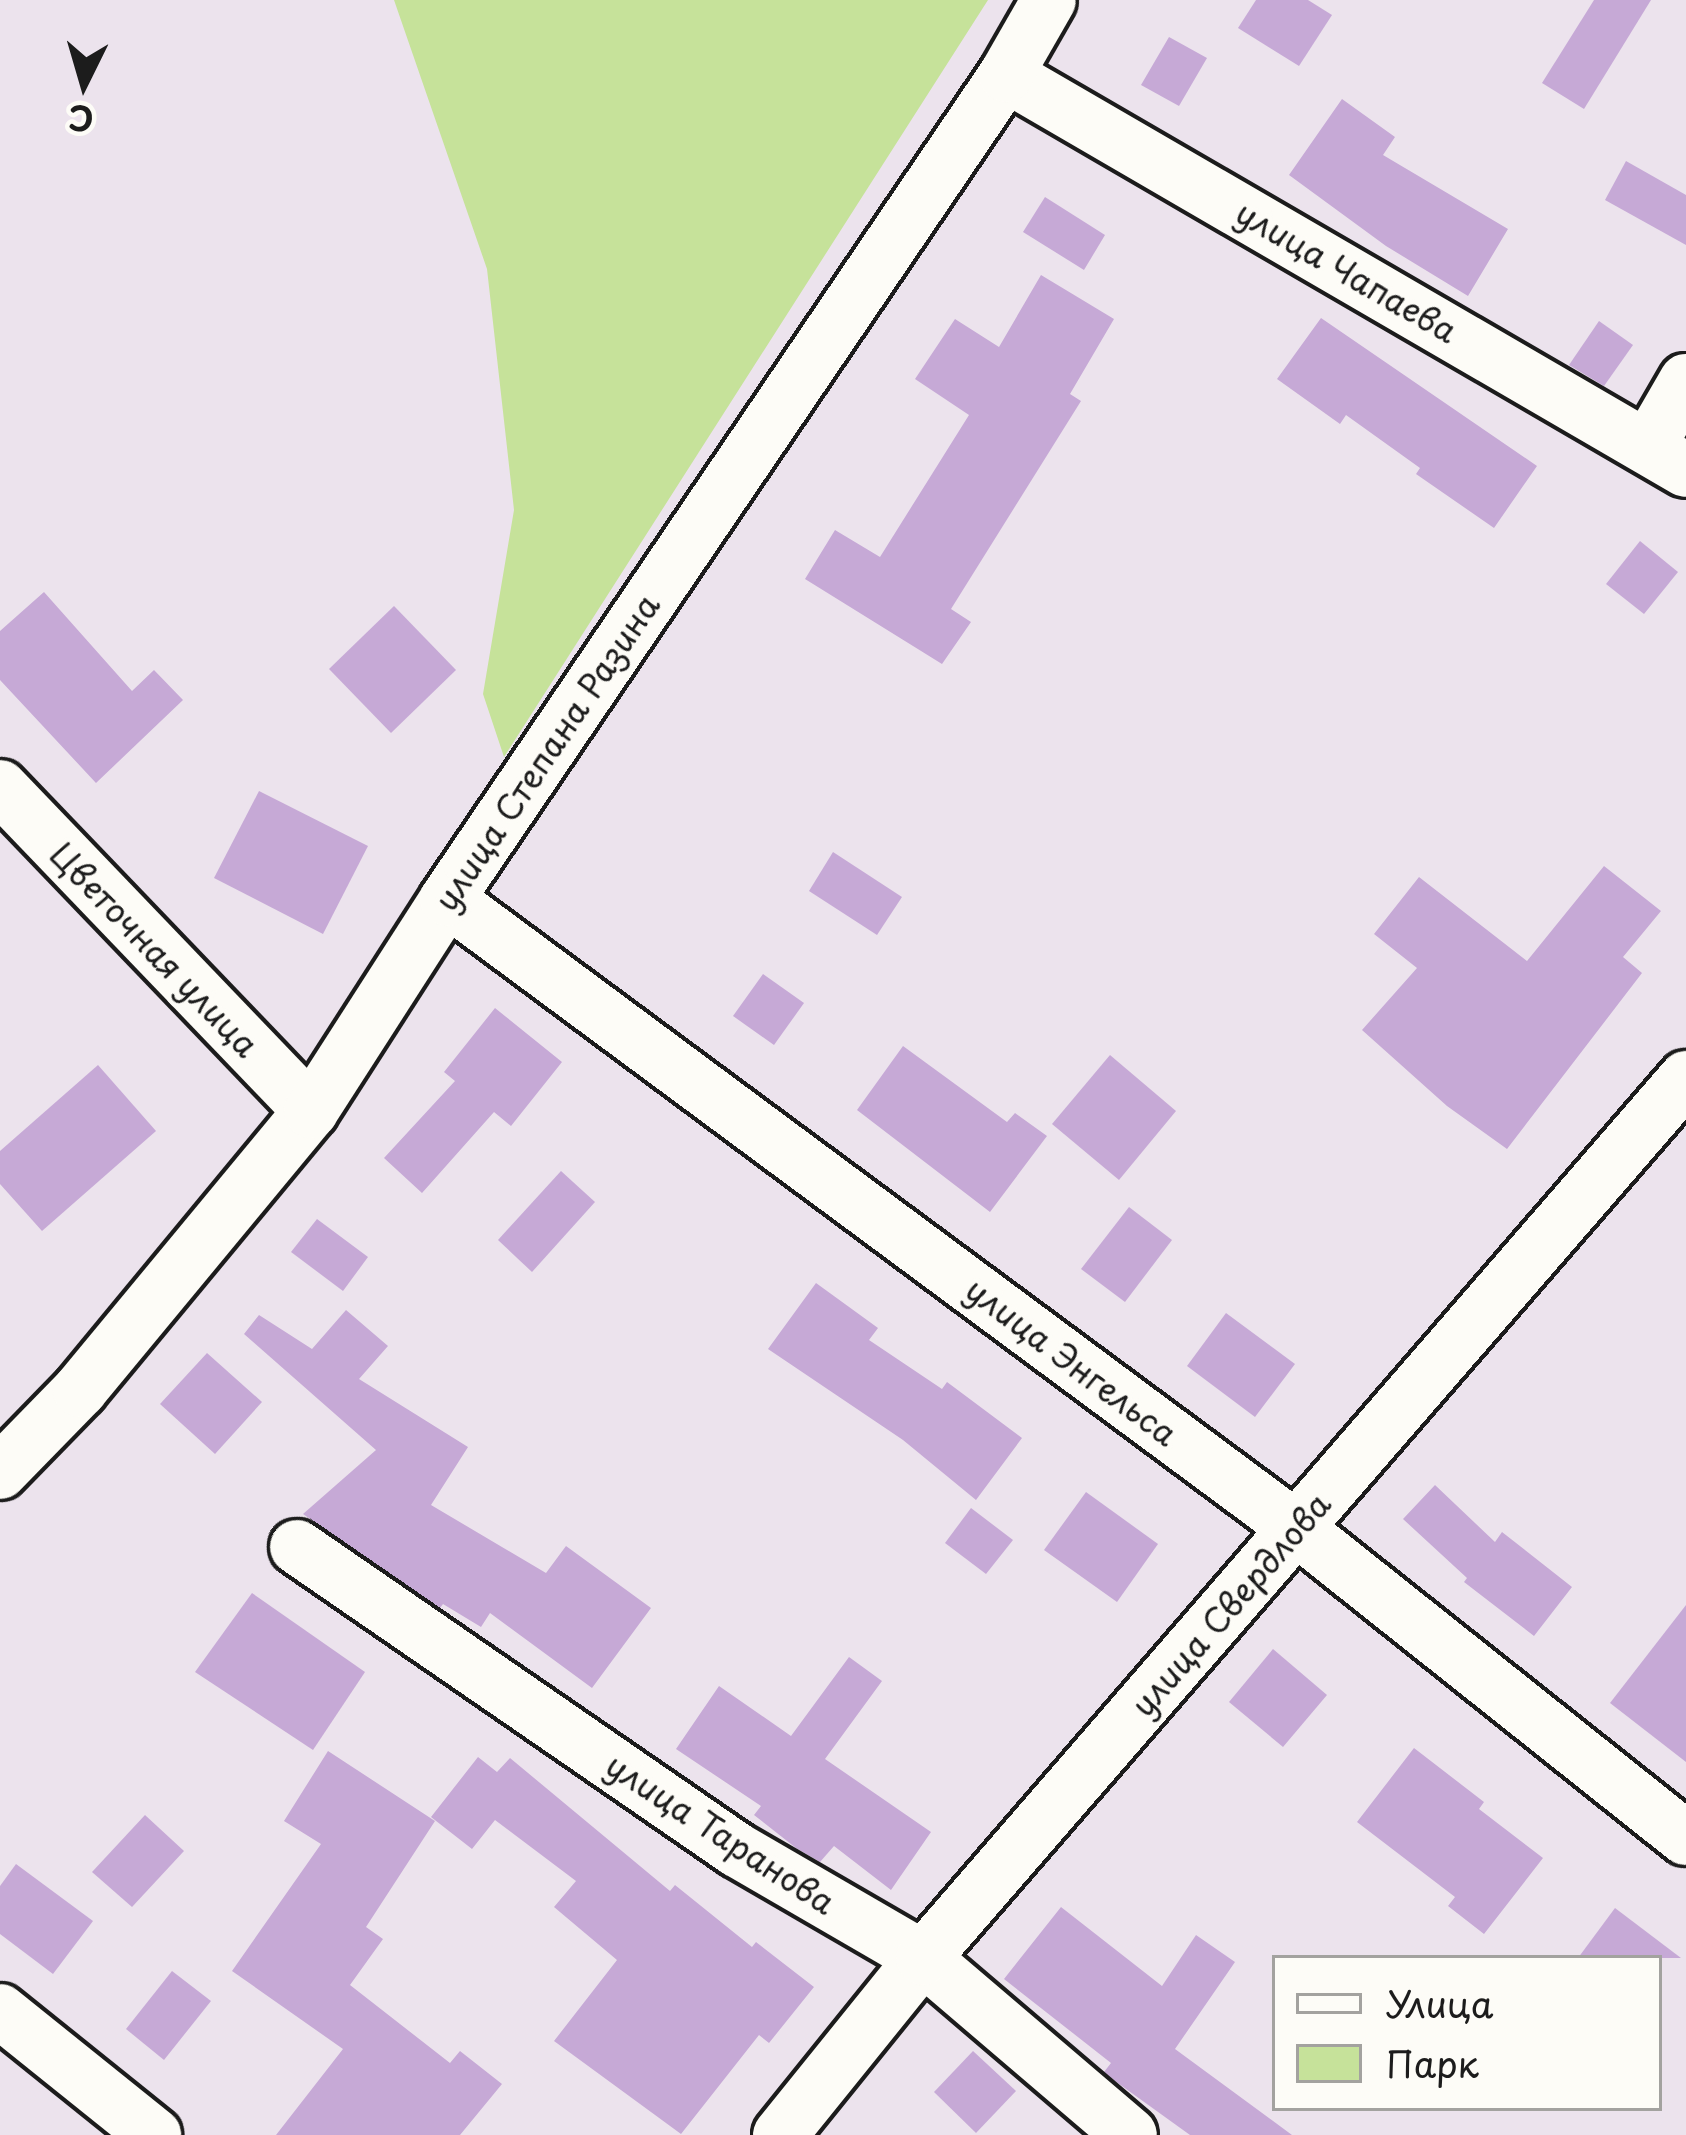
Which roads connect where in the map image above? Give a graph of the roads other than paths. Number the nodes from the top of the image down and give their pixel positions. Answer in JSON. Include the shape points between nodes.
{"nodes":[{"id":1,"x":1049,"y":0,"type":"edge"},
{"id":2,"x":1006,"y":75,"type":"junction"},
{"id":3,"x":1686,"y":381,"type":"edge"},
{"id":4,"x":1668,"y":458,"type":"edge"},
{"id":5,"x":0,"y":787,"type":"edge"},
{"id":6,"x":447,"y":898,"type":"junction"},
{"id":7,"x":1682,"y":1090,"type":"edge"},
{"id":8,"x":311,"y":1111,"type":"junction"},
{"id":9,"x":0,"y":1472,"type":"edge"},
{"id":10,"x":1296,"y":1528,"type":"junction"},
{"id":11,"x":297,"y":1547,"type":"dead end"},
{"id":12,"x":1686,"y":1838,"type":"edge"},
{"id":13,"x":923,"y":1958,"type":"junction"},
{"id":14,"x":0,"y":2011,"type":"edge"},
{"id":15,"x":154,"y":2135,"type":"edge"},
{"id":16,"x":780,"y":2135,"type":"edge"},
{"id":17,"x":1130,"y":2135,"type":"edge"}],
"edges":[{"from":1,"to":2,"type":"street","name":"улица Степана Разина"},
{"from":2,"to":4,"type":"street","name":"улица Чапаева"},
{"from":2,"to":6,"type":"street","name":"улица Степана Разина"},
{"from":3,"to":4,"type":"street"},
{"from":5,"to":8,"type":"street","name":"Цветочная улица"},
{"from":6,"to":8,"type":"street","name":"улица Степана Разина"},
{"from":6,"to":10,"type":"street","name":"улица Энгельса"},
{"from":7,"to":10,"type":"street","name":"улица Свердлова"},
{"from":8,"to":9,"type":"street","name":"улица Степана Разина","via":[[80,1390]]},
{"from":10,"to":12,"type":"street","name":"улица Энгельса"},
{"from":10,"to":13,"type":"street","name":"улица Свердлова"},
{"from":11,"to":13,"type":"street","name":"улица Таранова","via":[[736,1850]]},
{"from":13,"to":16,"type":"street","name":"улица Свердлова"},
{"from":13,"to":17,"type":"street","name":"улица Таранова"},
{"from":14,"to":15,"type":"street"}]}
